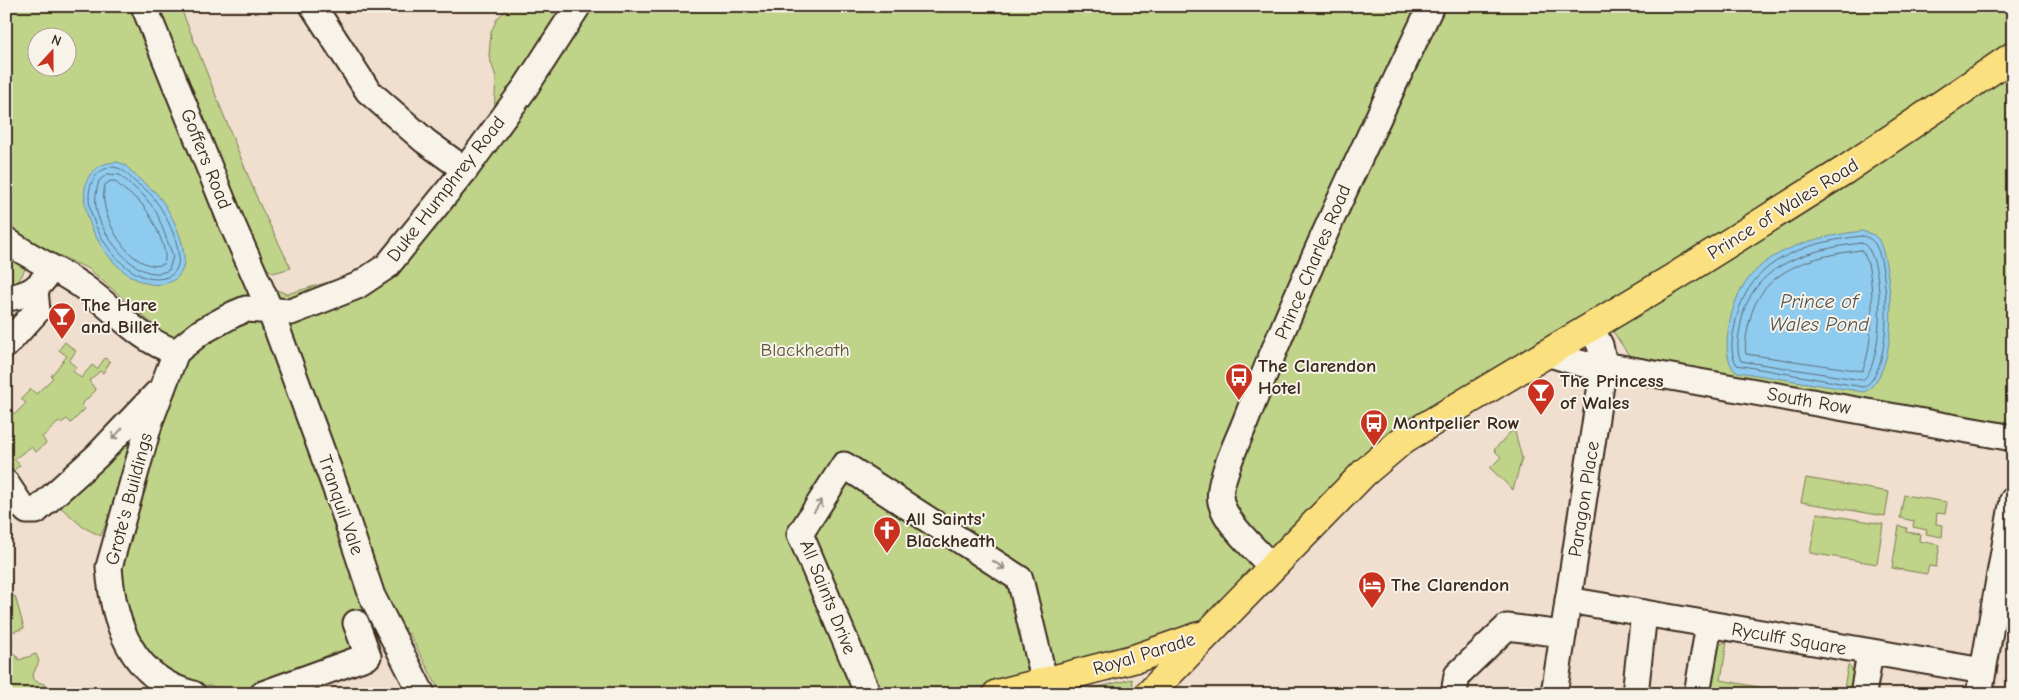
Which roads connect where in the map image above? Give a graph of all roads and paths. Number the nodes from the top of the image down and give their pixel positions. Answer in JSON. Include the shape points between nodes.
{"nodes":[{"id":1,"x":144,"y":6,"type":"edge"},
{"id":2,"x":313,"y":6,"type":"edge"},
{"id":3,"x":578,"y":6,"type":"edge"},
{"id":4,"x":1431,"y":6,"type":"edge"},
{"id":5,"x":2013,"y":56,"type":"edge"},
{"id":6,"x":465,"y":170,"type":"junction"},
{"id":7,"x":6,"y":240,"type":"edge"},
{"id":8,"x":51,"y":269,"type":"junction"},
{"id":9,"x":35,"y":290,"type":"junction"},
{"id":10,"x":6,"y":298,"type":"edge"},
{"id":11,"x":270,"y":310,"type":"junction"},
{"id":12,"x":1592,"y":328,"type":"junction"},
{"id":13,"x":6,"y":345,"type":"edge"},
{"id":14,"x":176,"y":352,"type":"junction"},
{"id":15,"x":1548,"y":354,"type":"junction"},
{"id":16,"x":1604,"y":365,"type":"junction"},
{"id":17,"x":163,"y":386,"type":"junction"},
{"id":18,"x":2013,"y":438,"type":"edge"},
{"id":19,"x":6,"y":483,"type":"edge"},
{"id":20,"x":2013,"y":500,"type":"edge"},
{"id":21,"x":1272,"y":567,"type":"junction"},
{"id":22,"x":1568,"y":600,"type":"junction"},
{"id":23,"x":1644,"y":613,"type":"junction"},
{"id":24,"x":356,"y":623,"type":"dead end"},
{"id":25,"x":1709,"y":625,"type":"junction"},
{"id":26,"x":1563,"y":634,"type":"junction"},
{"id":27,"x":1204,"y":635,"type":"junction"},
{"id":28,"x":1870,"y":653,"type":"junction"},
{"id":29,"x":1044,"y":683,"type":"junction"},
{"id":30,"x":1981,"y":683,"type":"edge"},
{"id":31,"x":193,"y":694,"type":"edge"},
{"id":32,"x":263,"y":694,"type":"edge"},
{"id":33,"x":422,"y":694,"type":"edge"},
{"id":34,"x":868,"y":694,"type":"edge"},
{"id":35,"x":997,"y":694,"type":"edge"},
{"id":36,"x":1149,"y":694,"type":"edge"},
{"id":37,"x":1454,"y":694,"type":"edge"},
{"id":38,"x":1554,"y":694,"type":"edge"},
{"id":39,"x":1634,"y":694,"type":"edge"},
{"id":40,"x":1697,"y":694,"type":"edge"},
{"id":41,"x":1863,"y":694,"type":"edge"}],
"edges":[{"from":1,"to":11,"type":"street","name":"Goffers Road"},
{"from":2,"to":6,"type":"street","via":[[368,91],[425,141]]},
{"from":3,"to":6,"type":"street","name":"Duke Humphrey Road"},
{"from":4,"to":21,"type":"street","name":"Prince Charles Road","via":[[1336,206],[1222,484],[1221,503],[1227,516]]},
{"from":5,"to":12,"type":"main road","name":"Prince of Wales Road","via":[[1845,170]]},
{"from":6,"to":11,"type":"street","name":"Duke Humphrey Road","via":[[402,249],[373,276],[338,295],[291,312]]},
{"from":7,"to":8,"type":"street"},
{"from":8,"to":9,"type":"street"},
{"from":8,"to":14,"type":"street","via":[[81,285],[145,338]]},
{"from":9,"to":10,"type":"street"},
{"from":9,"to":13,"type":"street","via":[[38,311]]},
{"from":11,"to":14,"type":"street","name":"Duke Humphrey Road","via":[[246,309],[234,314],[201,332]]},
{"from":11,"to":33,"type":"street","name":"Tranquil Vale","via":[[342,503],[372,596]]},
{"from":12,"to":15,"type":"main road","name":"Prince of Wales Road"},
{"from":12,"to":16,"type":"street"},
{"from":14,"to":17,"type":"street","name":"Grote's Buildings"},
{"from":15,"to":16,"type":"street","name":"South Row","via":[[1591,367]]},
{"from":15,"to":21,"type":"main road","via":[[1412,434],[1364,473]]},
{"from":16,"to":18,"type":"street","name":"South Row"},
{"from":16,"to":22,"type":"street","name":"Paragon Place"},
{"from":17,"to":19,"type":"street","one_way":true,"via":[[97,456],[36,511],[27,511]]},
{"from":17,"to":31,"type":"street","name":"Grote's Buildings","via":[[150,421],[110,567],[111,590],[123,631],[148,672],[165,685]]},
{"from":20,"to":30,"type":"street"},
{"from":21,"to":27,"type":"main road"},
{"from":22,"to":23,"type":"street","name":"Ryculff Square"},
{"from":22,"to":26,"type":"street","name":"Paragon Place"},
{"from":23,"to":25,"type":"street","name":"Ryculff Square"},
{"from":23,"to":39,"type":"street"},
{"from":24,"to":32,"type":"street","via":[[368,656]]},
{"from":25,"to":28,"type":"street","name":"Ryculff Square"},
{"from":25,"to":40,"type":"street","name":"Ryculff Square"},
{"from":26,"to":37,"type":"street","via":[[1507,627],[1457,675]]},
{"from":26,"to":38,"type":"street","name":"Paragon Place"},
{"from":27,"to":29,"type":"main road","name":"Royal Parade","via":[[1138,658]]},
{"from":27,"to":36,"type":"main road"},
{"from":28,"to":30,"type":"street","name":"Ryculff Square"},
{"from":28,"to":41,"type":"street","name":"Ryculff Square"},
{"from":34,"to":29,"type":"street","name":"All Saints Drive","one_way":true,"via":[[800,534],[844,465],[1020,579]]},
{"from":29,"to":35,"type":"main road","name":"Royal Parade"}]}
